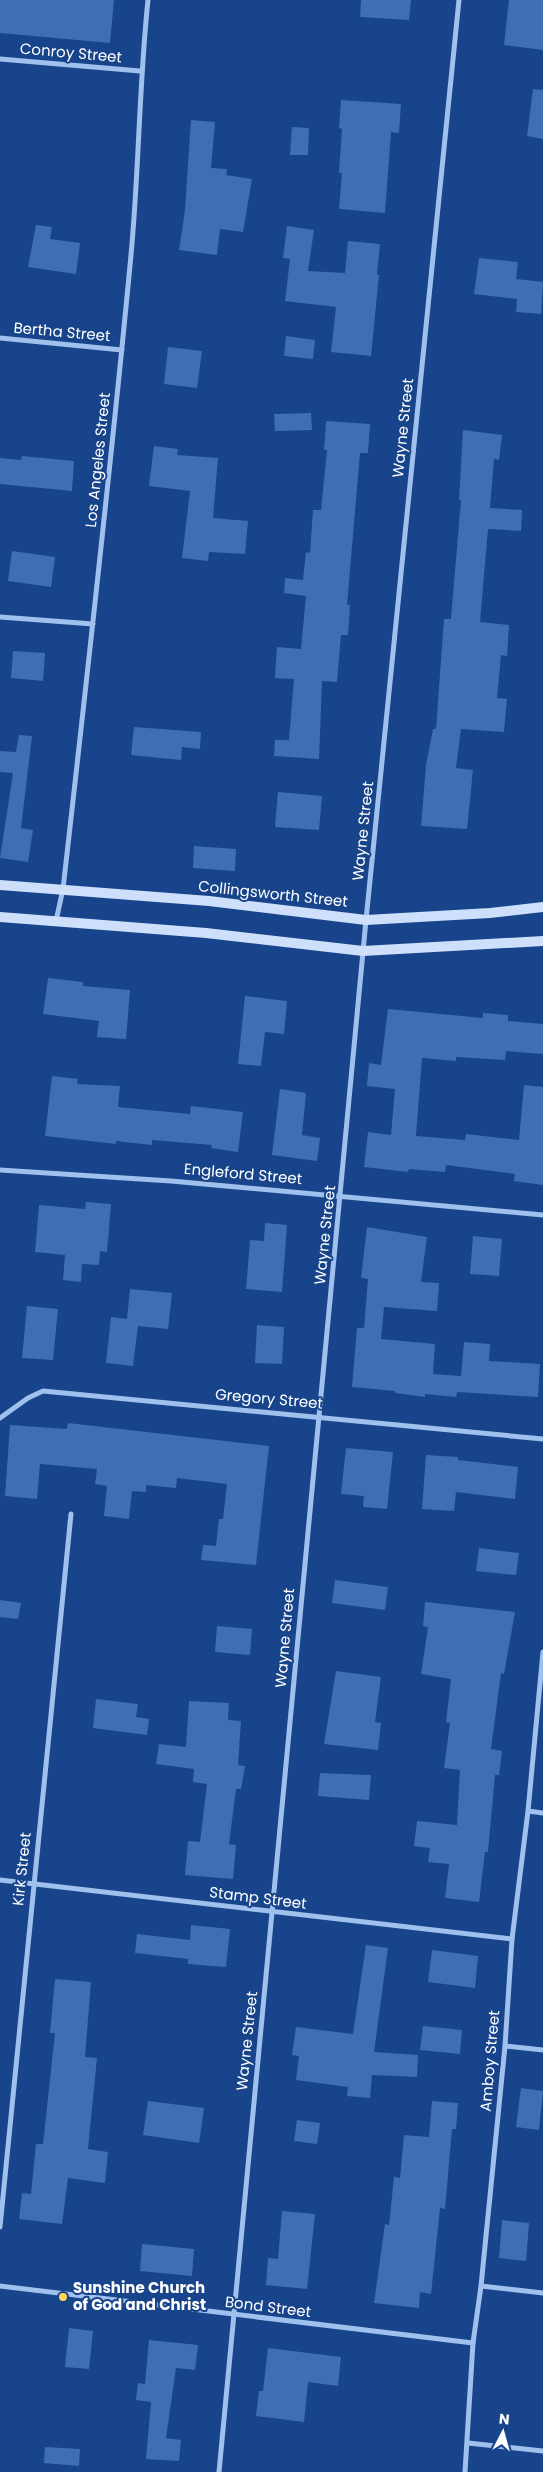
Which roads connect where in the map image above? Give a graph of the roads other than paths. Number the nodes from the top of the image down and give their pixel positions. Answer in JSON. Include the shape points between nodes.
{"nodes":[{"id":1,"x":148,"y":0,"type":"edge"},
{"id":2,"x":459,"y":0,"type":"edge"},
{"id":3,"x":0,"y":59,"type":"edge"},
{"id":4,"x":140,"y":71,"type":"junction"},
{"id":5,"x":0,"y":338,"type":"edge"},
{"id":6,"x":122,"y":350,"type":"junction"},
{"id":7,"x":0,"y":617,"type":"edge"},
{"id":8,"x":93,"y":624,"type":"junction"},
{"id":9,"x":0,"y":885,"type":"edge"},
{"id":10,"x":63,"y":889,"type":"junction"},
{"id":11,"x":543,"y":907,"type":"edge"},
{"id":12,"x":0,"y":917,"type":"edge"},
{"id":13,"x":366,"y":920,"type":"junction"},
{"id":14,"x":56,"y":921,"type":"junction"},
{"id":15,"x":543,"y":941,"type":"edge"},
{"id":16,"x":363,"y":952,"type":"junction"},
{"id":17,"x":0,"y":1170,"type":"edge"},
{"id":18,"x":341,"y":1195,"type":"junction"},
{"id":19,"x":543,"y":1215,"type":"edge"},
{"id":20,"x":319,"y":1416,"type":"junction"},
{"id":21,"x":0,"y":1418,"type":"edge"},
{"id":22,"x":543,"y":1439,"type":"edge"},
{"id":23,"x":71,"y":1514,"type":"dead end"},
{"id":24,"x":543,"y":1652,"type":"edge"},
{"id":25,"x":528,"y":1811,"type":"junction"},
{"id":26,"x":543,"y":1812,"type":"edge"},
{"id":27,"x":0,"y":1880,"type":"edge"},
{"id":28,"x":33,"y":1883,"type":"junction"},
{"id":29,"x":273,"y":1912,"type":"junction"},
{"id":30,"x":512,"y":1939,"type":"junction"},
{"id":31,"x":505,"y":2046,"type":"junction"},
{"id":32,"x":543,"y":2050,"type":"edge"},
{"id":33,"x":0,"y":2227,"type":"edge"},
{"id":34,"x":0,"y":2286,"type":"edge"},
{"id":35,"x":481,"y":2286,"type":"junction"},
{"id":36,"x":543,"y":2293,"type":"edge"},
{"id":37,"x":232,"y":2315,"type":"junction"},
{"id":38,"x":474,"y":2343,"type":"junction"},
{"id":39,"x":468,"y":2443,"type":"junction"},
{"id":40,"x":543,"y":2451,"type":"edge"},
{"id":41,"x":219,"y":2472,"type":"edge"},
{"id":42,"x":465,"y":2472,"type":"edge"}],
"edges":[{"from":1,"to":4,"type":"street","name":"Los Angeles Street"},
{"from":2,"to":13,"type":"street","name":"Wayne Street"},
{"from":3,"to":4,"type":"street","name":"Conroy Street"},
{"from":4,"to":6,"type":"street","name":"Los Angeles Street","via":[[140,116]]},
{"from":5,"to":6,"type":"street","name":"Bertha Street"},
{"from":6,"to":8,"type":"street","name":"Los Angeles Street"},
{"from":7,"to":8,"type":"street"},
{"from":8,"to":10,"type":"street","name":"Los Angeles Street"},
{"from":9,"to":10,"type":"main road","name":"Collingsworth Street"},
{"from":10,"to":13,"type":"main road","name":"Collingsworth Street","via":[[209,901]]},
{"from":10,"to":14,"type":"street","name":"Los Angeles Street"},
{"from":11,"to":13,"type":"main road","name":"Collingsworth Street"},
{"from":12,"to":14,"type":"main road"},
{"from":13,"to":16,"type":"street","name":"Wayne Street"},
{"from":14,"to":16,"type":"main road","via":[[206,933]]},
{"from":15,"to":16,"type":"main road"},
{"from":16,"to":18,"type":"street","name":"Wayne Street"},
{"from":17,"to":18,"type":"street","name":"Engleford Street"},
{"from":18,"to":19,"type":"street","name":"Engleford Street"},
{"from":18,"to":20,"type":"street","name":"Wayne Street"},
{"from":20,"to":21,"type":"street","name":"Gregory Street","via":[[43,1391]]},
{"from":20,"to":22,"type":"street","name":"Gregory Street"},
{"from":20,"to":29,"type":"street","name":"Wayne Street"},
{"from":23,"to":28,"type":"street","name":"Kirk Street"},
{"from":24,"to":25,"type":"street","name":"Amboy Street"},
{"from":25,"to":26,"type":"street"},
{"from":25,"to":30,"type":"street","name":"Amboy Street"},
{"from":27,"to":28,"type":"street","name":"Stamp Street"},
{"from":28,"to":29,"type":"street","name":"Stamp Street"},
{"from":28,"to":33,"type":"street","name":"Kirk Street"},
{"from":29,"to":30,"type":"street","name":"Stamp Street"},
{"from":29,"to":37,"type":"street","name":"Wayne Street"},
{"from":30,"to":31,"type":"street","name":"Amboy Street"},
{"from":31,"to":32,"type":"street"},
{"from":31,"to":35,"type":"street","name":"Amboy Street"},
{"from":34,"to":37,"type":"street","name":"Bond Street"},
{"from":35,"to":36,"type":"street"},
{"from":35,"to":38,"type":"street","name":"Amboy Street"},
{"from":37,"to":38,"type":"street","name":"Bond Street"},
{"from":37,"to":41,"type":"street","name":"Wayne Street"},
{"from":38,"to":39,"type":"street","name":"Amboy Street"},
{"from":39,"to":40,"type":"street"},
{"from":39,"to":42,"type":"street","name":"Amboy Street"}]}
